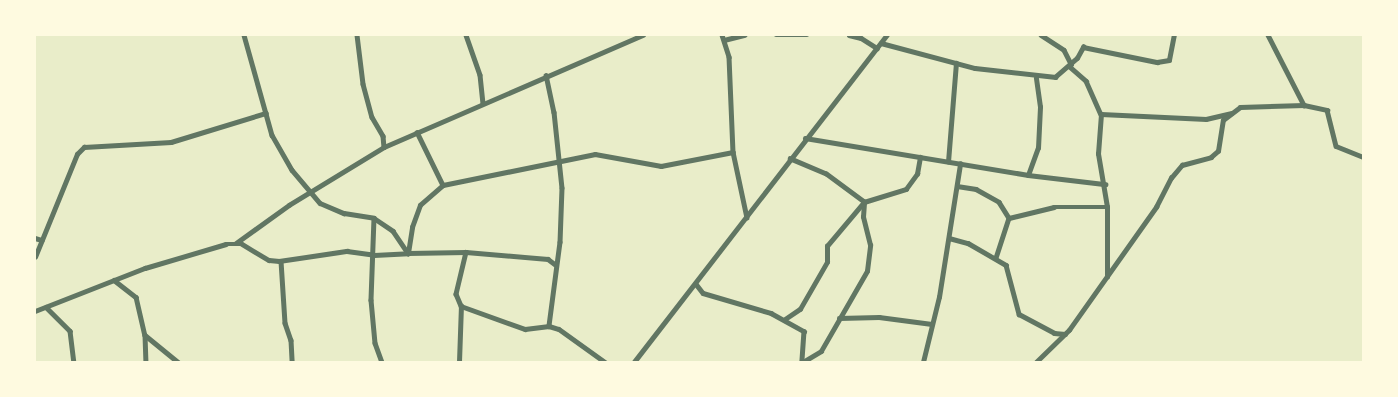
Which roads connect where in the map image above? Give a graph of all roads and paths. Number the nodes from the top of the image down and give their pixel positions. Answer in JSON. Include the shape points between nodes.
{"nodes":[{"id":1,"x":244,"y":35,"type":"edge"},
{"id":2,"x":357,"y":35,"type":"edge"},
{"id":3,"x":466,"y":35,"type":"edge"},
{"id":4,"x":642,"y":35,"type":"edge"},
{"id":5,"x":744,"y":35,"type":"edge"},
{"id":6,"x":776,"y":35,"type":"edge"},
{"id":7,"x":807,"y":35,"type":"edge"},
{"id":8,"x":849,"y":35,"type":"edge"},
{"id":9,"x":887,"y":35,"type":"edge"},
{"id":10,"x":1042,"y":35,"type":"edge"},
{"id":11,"x":1174,"y":35,"type":"edge"},
{"id":12,"x":1268,"y":35,"type":"edge"},
{"id":13,"x":723,"y":38,"type":"edge"},
{"id":14,"x":881,"y":43,"type":"junction"},
{"id":15,"x":877,"y":48,"type":"junction"},
{"id":16,"x":956,"y":63,"type":"junction"},
{"id":17,"x":1070,"y":65,"type":"junction"},
{"id":18,"x":546,"y":75,"type":"junction"},
{"id":19,"x":1036,"y":78,"type":"junction"},
{"id":20,"x":483,"y":103,"type":"junction"},
{"id":21,"x":1304,"y":105,"type":"junction"},
{"id":22,"x":1235,"y":112,"type":"junction"},
{"id":23,"x":266,"y":113,"type":"junction"},
{"id":24,"x":1101,"y":114,"type":"junction"},
{"id":25,"x":417,"y":132,"type":"junction"},
{"id":26,"x":805,"y":138,"type":"junction"},
{"id":27,"x":384,"y":147,"type":"junction"},
{"id":28,"x":733,"y":152,"type":"junction"},
{"id":29,"x":920,"y":157,"type":"junction"},
{"id":30,"x":1363,"y":157,"type":"edge"},
{"id":31,"x":558,"y":159,"type":"junction"},
{"id":32,"x":790,"y":159,"type":"junction"},
{"id":33,"x":948,"y":162,"type":"junction"},
{"id":34,"x":960,"y":164,"type":"junction"},
{"id":35,"x":1028,"y":175,"type":"junction"},
{"id":36,"x":1105,"y":184,"type":"junction"},
{"id":37,"x":443,"y":185,"type":"junction"},
{"id":38,"x":957,"y":186,"type":"junction"},
{"id":39,"x":311,"y":194,"type":"junction"},
{"id":40,"x":864,"y":202,"type":"junction"},
{"id":41,"x":1107,"y":207,"type":"junction"},
{"id":42,"x":374,"y":218,"type":"junction"},
{"id":43,"x":747,"y":218,"type":"junction"},
{"id":44,"x":1009,"y":218,"type":"junction"},
{"id":45,"x":35,"y":238,"type":"edge"},
{"id":46,"x":949,"y":238,"type":"junction"},
{"id":47,"x":42,"y":240,"type":"junction"},
{"id":48,"x":236,"y":243,"type":"junction"},
{"id":49,"x":466,"y":252,"type":"junction"},
{"id":50,"x":408,"y":253,"type":"junction"},
{"id":51,"x":374,"y":255,"type":"junction"},
{"id":52,"x":35,"y":257,"type":"edge"},
{"id":53,"x":996,"y":258,"type":"junction"},
{"id":54,"x":281,"y":261,"type":"junction"},
{"id":55,"x":556,"y":265,"type":"junction"},
{"id":56,"x":1107,"y":278,"type":"junction"},
{"id":57,"x":114,"y":280,"type":"junction"},
{"id":58,"x":696,"y":284,"type":"junction"},
{"id":59,"x":461,"y":306,"type":"junction"},
{"id":60,"x":46,"y":307,"type":"junction"},
{"id":61,"x":35,"y":310,"type":"edge"},
{"id":62,"x":838,"y":318,"type":"junction"},
{"id":63,"x":785,"y":319,"type":"junction"},
{"id":64,"x":932,"y":324,"type":"junction"},
{"id":65,"x":549,"y":326,"type":"junction"},
{"id":66,"x":145,"y":334,"type":"junction"},
{"id":67,"x":1065,"y":334,"type":"junction"},
{"id":68,"x":74,"y":362,"type":"edge"},
{"id":69,"x":146,"y":362,"type":"edge"},
{"id":70,"x":178,"y":362,"type":"edge"},
{"id":71,"x":292,"y":362,"type":"edge"},
{"id":72,"x":382,"y":362,"type":"edge"},
{"id":73,"x":459,"y":362,"type":"edge"},
{"id":74,"x":605,"y":362,"type":"edge"},
{"id":75,"x":634,"y":362,"type":"edge"},
{"id":76,"x":802,"y":362,"type":"edge"},
{"id":77,"x":923,"y":362,"type":"edge"},
{"id":78,"x":1036,"y":362,"type":"edge"}],
"edges":[{"from":1,"to":23,"type":"street"},
{"from":2,"to":27,"type":"street","via":[[363,84]]},
{"from":3,"to":20,"type":"street","via":[[480,75]]},
{"from":4,"to":18,"type":"street"},
{"from":5,"to":13,"type":"street"},
{"from":6,"to":7,"type":"street"},
{"from":8,"to":15,"type":"street"},
{"from":9,"to":14,"type":"street"},
{"from":10,"to":17,"type":"street","via":[[1064,50]]},
{"from":11,"to":17,"type":"street","via":[[1172,56],[1164,62],[1083,48]]},
{"from":12,"to":21,"type":"street"},
{"from":13,"to":28,"type":"street","via":[[728,57]]},
{"from":14,"to":15,"type":"street"},
{"from":14,"to":16,"type":"street"},
{"from":15,"to":26,"type":"street"},
{"from":16,"to":19,"type":"street"},
{"from":16,"to":33,"type":"street"},
{"from":17,"to":19,"type":"street","via":[[1055,77]]},
{"from":17,"to":24,"type":"street","via":[[1086,81]]},
{"from":18,"to":20,"type":"street"},
{"from":18,"to":31,"type":"street","via":[[554,112]]},
{"from":19,"to":35,"type":"street","via":[[1040,107],[1038,148]]},
{"from":20,"to":25,"type":"street"},
{"from":21,"to":22,"type":"street","via":[[1253,104],[1240,107]]},
{"from":21,"to":30,"type":"street","via":[[1327,110],[1336,146]]},
{"from":22,"to":24,"type":"street","via":[[1206,119]]},
{"from":22,"to":56,"type":"street","via":[[1224,120],[1218,151],[1211,157],[1182,165]]},
{"from":23,"to":39,"type":"street","via":[[272,135],[292,170]]},
{"from":23,"to":47,"type":"street","via":[[171,142],[84,148],[77,154]]},
{"from":24,"to":36,"type":"street","via":[[1098,154]]},
{"from":25,"to":27,"type":"street"},
{"from":25,"to":37,"type":"street"},
{"from":26,"to":29,"type":"street"},
{"from":26,"to":32,"type":"street"},
{"from":27,"to":39,"type":"street"},
{"from":28,"to":31,"type":"street","via":[[661,166],[596,154]]},
{"from":28,"to":43,"type":"street"},
{"from":29,"to":33,"type":"street"},
{"from":29,"to":40,"type":"street","via":[[917,174],[906,189]]},
{"from":31,"to":37,"type":"street"},
{"from":31,"to":55,"type":"street","via":[[562,188]]},
{"from":32,"to":40,"type":"street","via":[[832,177]]},
{"from":32,"to":43,"type":"street"},
{"from":33,"to":34,"type":"street"},
{"from":34,"to":35,"type":"street"},
{"from":34,"to":38,"type":"street"},
{"from":35,"to":36,"type":"street"},
{"from":36,"to":41,"type":"street"},
{"from":37,"to":50,"type":"street","via":[[420,205]]},
{"from":38,"to":44,"type":"street","via":[[976,189],[999,202]]},
{"from":38,"to":46,"type":"street"},
{"from":39,"to":42,"type":"street","via":[[330,210]]},
{"from":39,"to":48,"type":"street","via":[[282,209]]},
{"from":40,"to":62,"type":"street","via":[[863,217],[870,246],[867,271]]},
{"from":40,"to":63,"type":"street","via":[[827,246],[827,262],[820,279],[807,293],[800,309]]},
{"from":41,"to":44,"type":"street","via":[[1054,207]]},
{"from":41,"to":56,"type":"street"},
{"from":42,"to":50,"type":"street","via":[[393,231]]},
{"from":42,"to":51,"type":"street"},
{"from":43,"to":58,"type":"street"},
{"from":44,"to":53,"type":"street"},
{"from":45,"to":47,"type":"street"},
{"from":46,"to":53,"type":"street"},
{"from":46,"to":64,"type":"street"},
{"from":47,"to":52,"type":"street"},
{"from":48,"to":54,"type":"street","via":[[248,246],[269,260]]},
{"from":48,"to":57,"type":"street"},
{"from":49,"to":50,"type":"street"},
{"from":49,"to":55,"type":"street","via":[[548,259]]},
{"from":49,"to":59,"type":"street","via":[[456,294]]},
{"from":50,"to":51,"type":"street"},
{"from":51,"to":54,"type":"street","via":[[347,251]]},
{"from":51,"to":72,"type":"street","via":[[371,300],[375,344]]},
{"from":53,"to":67,"type":"street","via":[[1006,265],[1019,314],[1054,333]]},
{"from":54,"to":71,"type":"street","via":[[285,323],[291,340]]},
{"from":55,"to":65,"type":"street"},
{"from":56,"to":67,"type":"street"},
{"from":57,"to":60,"type":"street"},
{"from":57,"to":66,"type":"street","via":[[136,297]]},
{"from":58,"to":63,"type":"street","via":[[703,293],[728,298]]},
{"from":58,"to":75,"type":"street"},
{"from":59,"to":65,"type":"street","via":[[525,329]]},
{"from":59,"to":73,"type":"street"},
{"from":60,"to":61,"type":"street"},
{"from":60,"to":68,"type":"street","via":[[70,331]]},
{"from":62,"to":64,"type":"street","via":[[879,317]]},
{"from":62,"to":76,"type":"street","via":[[822,351]]},
{"from":63,"to":76,"type":"street","via":[[804,331]]},
{"from":64,"to":77,"type":"street"},
{"from":65,"to":74,"type":"street","via":[[559,329]]},
{"from":66,"to":69,"type":"street"},
{"from":66,"to":70,"type":"street"},
{"from":67,"to":78,"type":"street"}]}
